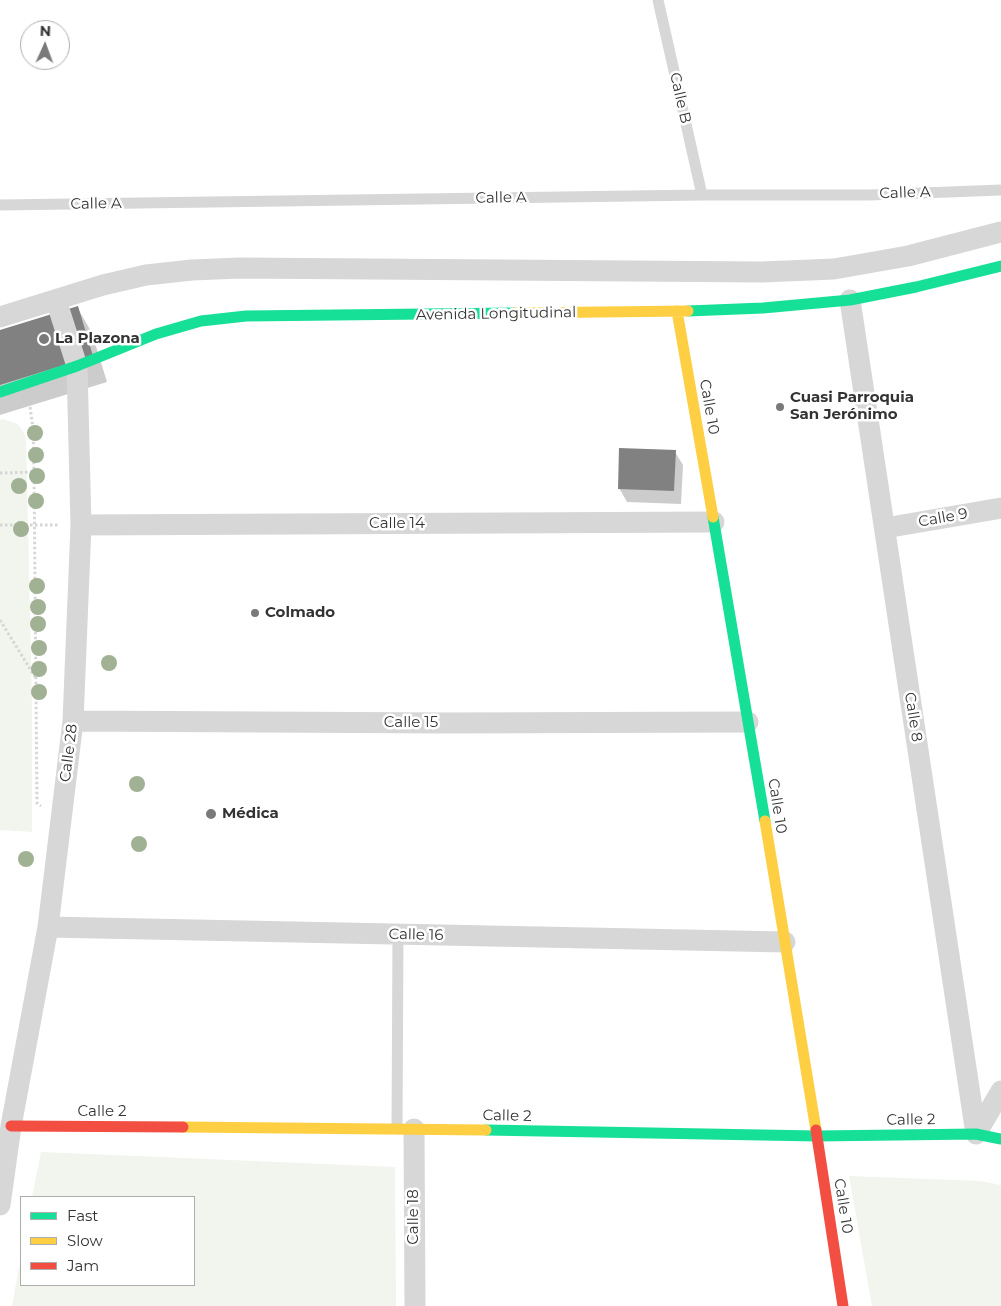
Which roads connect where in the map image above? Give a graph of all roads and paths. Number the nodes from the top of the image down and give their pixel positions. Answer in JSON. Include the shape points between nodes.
{"nodes":[{"id":1,"x":658,"y":0,"type":"edge"},
{"id":2,"x":1001,"y":190,"type":"edge"},
{"id":3,"x":702,"y":196,"type":"junction"},
{"id":4,"x":0,"y":205,"type":"edge"},
{"id":5,"x":1001,"y":232,"type":"edge"},
{"id":6,"x":1001,"y":266,"type":"edge"},
{"id":7,"x":56,"y":300,"type":"junction"},
{"id":8,"x":850,"y":300,"type":"junction"},
{"id":9,"x":677,"y":312,"type":"junction"},
{"id":10,"x":0,"y":317,"type":"edge"},
{"id":11,"x":77,"y":366,"type":"junction"},
{"id":12,"x":28,"y":384,"type":"junction"},
{"id":13,"x":0,"y":392,"type":"edge"},
{"id":14,"x":34,"y":472,"type":"junction"},
{"id":15,"x":0,"y":473,"type":"edge"},
{"id":16,"x":1001,"y":508,"type":"edge"},
{"id":17,"x":714,"y":522,"type":"junction"},
{"id":18,"x":0,"y":525,"type":"edge"},
{"id":19,"x":34,"y":525,"type":"junction"},
{"id":20,"x":81,"y":525,"type":"junction"},
{"id":21,"x":885,"y":528,"type":"junction"},
{"id":22,"x":0,"y":620,"type":"edge"},
{"id":23,"x":36,"y":678,"type":"junction"},
{"id":24,"x":73,"y":721,"type":"junction"},
{"id":25,"x":748,"y":722,"type":"junction"},
{"id":26,"x":61,"y":823,"type":"junction"},
{"id":27,"x":48,"y":927,"type":"junction"},
{"id":28,"x":398,"y":934,"type":"junction"},
{"id":29,"x":785,"y":942,"type":"junction"},
{"id":30,"x":1001,"y":1091,"type":"edge"},
{"id":31,"x":11,"y":1126,"type":"junction"},
{"id":32,"x":406,"y":1129,"type":"junction"},
{"id":33,"x":976,"y":1134,"type":"junction"},
{"id":34,"x":817,"y":1136,"type":"junction"},
{"id":35,"x":1001,"y":1139,"type":"edge"},
{"id":36,"x":0,"y":1205,"type":"edge"},
{"id":37,"x":414,"y":1306,"type":"edge"},
{"id":38,"x":843,"y":1306,"type":"edge"}],
"edges":[{"from":1,"to":3,"type":"lane","name":"Calle B"},
{"from":2,"to":3,"type":"lane","name":"Calle A"},
{"from":3,"to":4,"type":"lane","name":"Calle A"},
{"from":5,"to":7,"type":"street","via":[[908,256],[834,269],[762,272],[192,270],[146,275]]},
{"from":6,"to":8,"type":"street","name":"Avenida Longitudinal"},
{"from":7,"to":10,"type":"street"},
{"from":7,"to":11,"type":"street","name":"Calle 28"},
{"from":8,"to":9,"type":"street","name":"Avenida Longitudinal"},
{"from":8,"to":21,"type":"street","name":"Calle 8"},
{"from":9,"to":11,"type":"street","name":"Avenida Longitudinal","via":[[246,316],[202,322],[156,334]]},
{"from":9,"to":17,"type":"street","name":"Calle 10"},
{"from":11,"to":12,"type":"street","name":"Avenida Longitudinal"},
{"from":11,"to":20,"type":"street","name":"Calle 28"},
{"from":12,"to":13,"type":"street","name":"Avenida Longitudinal"},
{"from":12,"to":14,"type":"path"},
{"from":14,"to":15,"type":"path"},
{"from":14,"to":19,"type":"path"},
{"from":16,"to":21,"type":"street","name":"Calle 9"},
{"from":17,"to":20,"type":"street","name":"Calle 14"},
{"from":17,"to":25,"type":"street","name":"Calle 10"},
{"from":18,"to":19,"type":"path"},
{"from":19,"to":20,"type":"path"},
{"from":19,"to":23,"type":"path"},
{"from":20,"to":24,"type":"street","name":"Calle 28"},
{"from":21,"to":33,"type":"street","name":"Calle 8"},
{"from":22,"to":23,"type":"path"},
{"from":23,"to":26,"type":"path","via":[[37,802]]},
{"from":24,"to":25,"type":"street","name":"Calle 15"},
{"from":24,"to":26,"type":"street","name":"Calle 28"},
{"from":25,"to":29,"type":"street","name":"Calle 10"},
{"from":26,"to":27,"type":"street","name":"Calle 28"},
{"from":27,"to":28,"type":"street","name":"Calle 16"},
{"from":27,"to":31,"type":"street","name":"Calle 28"},
{"from":28,"to":29,"type":"street","name":"Calle 16"},
{"from":28,"to":32,"type":"lane"},
{"from":29,"to":34,"type":"street","name":"Calle 10"},
{"from":30,"to":33,"type":"street"},
{"from":31,"to":32,"type":"street","name":"Calle 2"},
{"from":31,"to":36,"type":"street","name":"Calle 28"},
{"from":32,"to":34,"type":"street","name":"Calle 2"},
{"from":32,"to":37,"type":"street","name":"Calle 18"},
{"from":33,"to":34,"type":"street","name":"Calle 2"},
{"from":33,"to":35,"type":"street","name":"Calle 2"},
{"from":34,"to":38,"type":"street","name":"Calle 10"}]}
